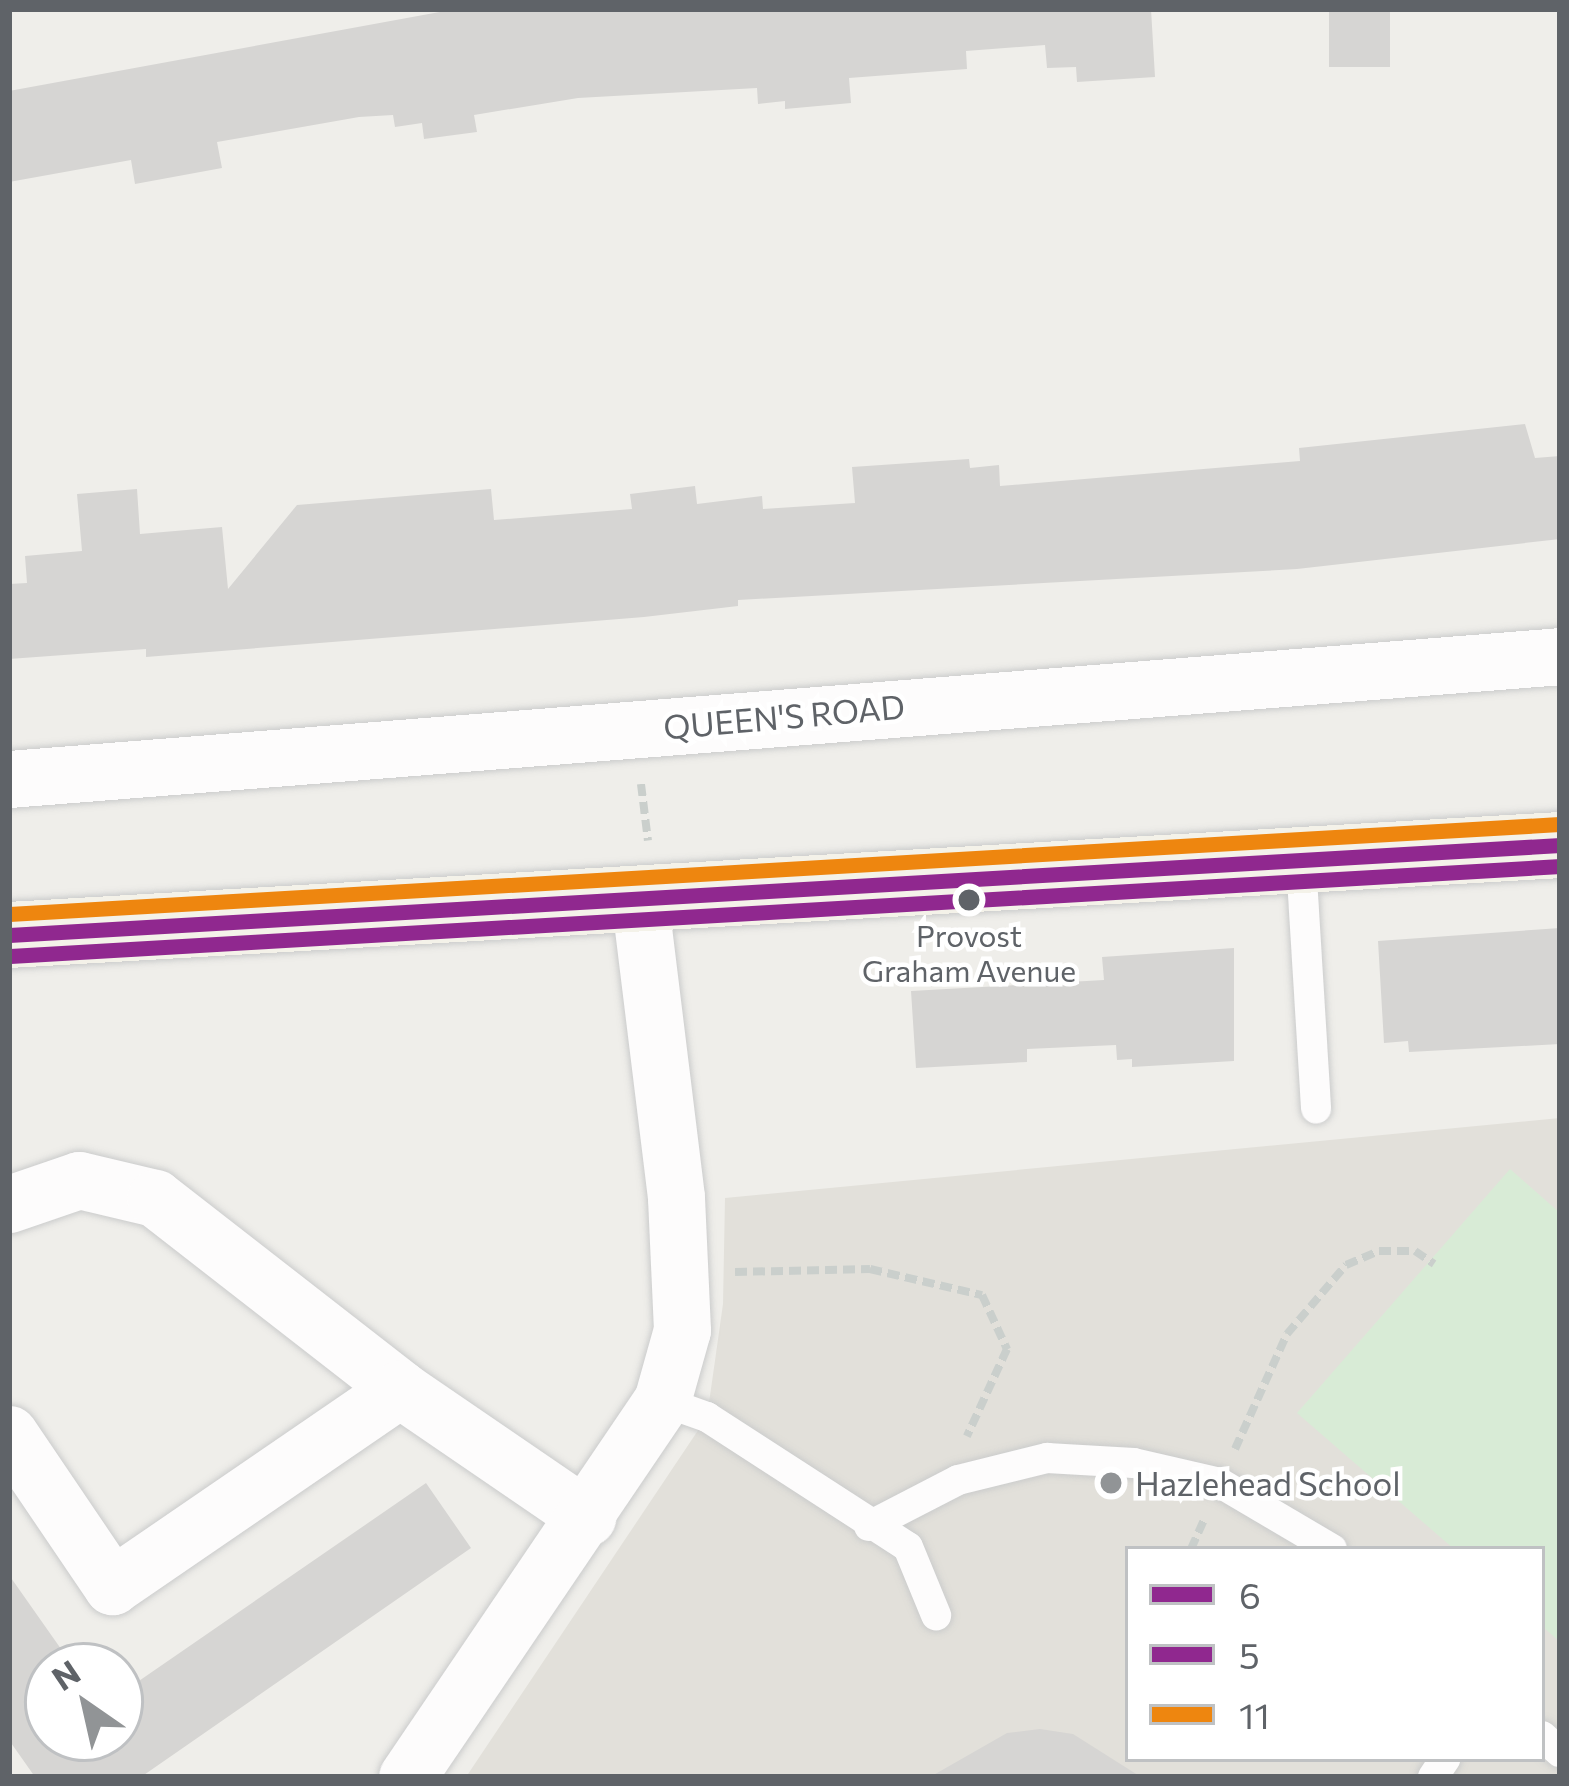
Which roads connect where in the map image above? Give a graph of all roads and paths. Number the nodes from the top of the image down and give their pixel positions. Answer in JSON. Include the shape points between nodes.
{"nodes":[{"id":1,"x":1560,"y":656,"type":"edge"},
{"id":2,"x":634,"y":729,"type":"junction"},
{"id":3,"x":9,"y":779,"type":"edge"},
{"id":4,"x":1560,"y":845,"type":"edge"},
{"id":5,"x":1301,"y":862,"type":"junction"},
{"id":6,"x":646,"y":897,"type":"junction"},
{"id":7,"x":9,"y":935,"type":"edge"},
{"id":8,"x":1316,"y":1109,"type":"dead end"},
{"id":9,"x":9,"y":1204,"type":"edge"},
{"id":10,"x":1434,"y":1264,"type":"dead end"},
{"id":11,"x":679,"y":1274,"type":"junction"},
{"id":12,"x":400,"y":1388,"type":"junction"},
{"id":13,"x":662,"y":1401,"type":"junction"},
{"id":14,"x":9,"y":1434,"type":"edge"},
{"id":15,"x":958,"y":1480,"type":"junction"},
{"id":16,"x":1220,"y":1483,"type":"junction"},
{"id":17,"x":587,"y":1517,"type":"junction"},
{"id":18,"x":869,"y":1526,"type":"junction"},
{"id":19,"x":1192,"y":1546,"type":"edge"},
{"id":20,"x":1327,"y":1546,"type":"edge"},
{"id":21,"x":936,"y":1615,"type":"dead end"},
{"id":22,"x":407,"y":1777,"type":"edge"}],
"edges":[{"from":1,"to":2,"type":"street","name":"QUEEN'S ROAD"},
{"from":2,"to":3,"type":"street","name":"QUEEN'S ROAD"},
{"from":2,"to":6,"type":"path"},
{"from":4,"to":5,"type":"main road"},
{"from":5,"to":6,"type":"main road"},
{"from":5,"to":8,"type":"lane"},
{"from":6,"to":7,"type":"main road"},
{"from":6,"to":11,"type":"street"},
{"from":9,"to":12,"type":"street","via":[[79,1180],[155,1198]]},
{"from":10,"to":16,"type":"path","via":[[1415,1252],[1378,1250],[1346,1265],[1286,1334]]},
{"from":11,"to":13,"type":"street","via":[[682,1330]]},
{"from":11,"to":15,"type":"path","via":[[870,1269],[982,1295],[1006,1349],[955,1462]]},
{"from":12,"to":14,"type":"street","via":[[112,1586]]},
{"from":12,"to":17,"type":"street"},
{"from":13,"to":17,"type":"street"},
{"from":13,"to":18,"type":"lane","via":[[707,1417]]},
{"from":15,"to":16,"type":"lane","via":[[1047,1458],[1134,1462]]},
{"from":15,"to":18,"type":"lane"},
{"from":16,"to":19,"type":"path"},
{"from":16,"to":20,"type":"lane"},
{"from":17,"to":22,"type":"street"},
{"from":18,"to":21,"type":"lane","via":[[908,1547]]}]}
